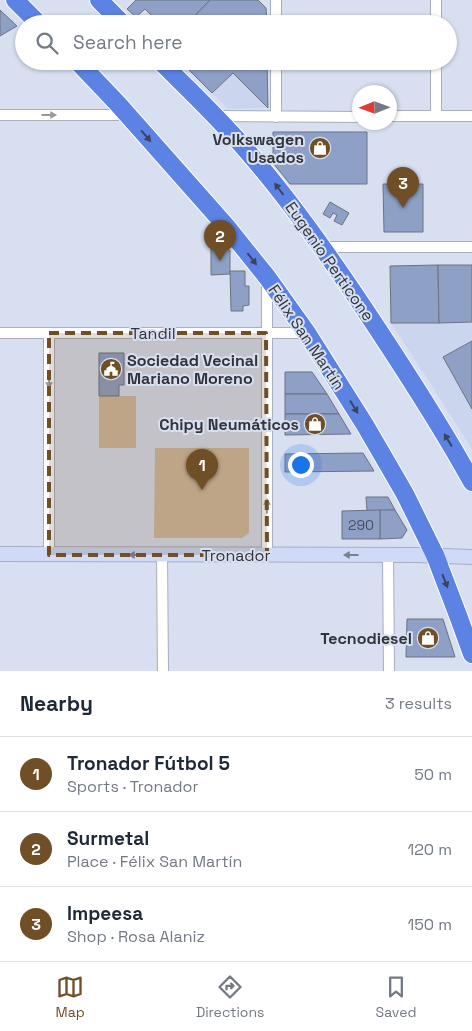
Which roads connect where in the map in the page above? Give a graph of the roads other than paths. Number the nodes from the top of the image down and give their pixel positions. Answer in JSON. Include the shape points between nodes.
{"nodes":[{"id":1,"x":15,"y":0,"type":"edge"},
{"id":2,"x":99,"y":0,"type":"edge"},
{"id":3,"x":276,"y":0,"type":"edge"},
{"id":4,"x":436,"y":0,"type":"edge"},
{"id":5,"x":30,"y":15,"type":"edge"},
{"id":6,"x":114,"y":15,"type":"edge"},
{"id":7,"x":276,"y":15,"type":"edge"},
{"id":8,"x":436,"y":15,"type":"edge"},
{"id":9,"x":86,"y":70,"type":"edge"},
{"id":10,"x":169,"y":70,"type":"edge"},
{"id":11,"x":276,"y":70,"type":"edge"},
{"id":12,"x":436,"y":70,"type":"edge"},
{"id":13,"x":0,"y":115,"type":"edge"},
{"id":14,"x":128,"y":115,"type":"junction"},
{"id":15,"x":215,"y":116,"type":"junction"},
{"id":16,"x":397,"y":116,"type":"edge"},
{"id":17,"x":436,"y":116,"type":"junction"},
{"id":18,"x":472,"y":116,"type":"edge"},
{"id":19,"x":276,"y":117,"type":"junction"},
{"id":20,"x":352,"y":117,"type":"edge"},
{"id":21,"x":322,"y":247,"type":"junction"},
{"id":22,"x":472,"y":247,"type":"edge"},
{"id":23,"x":266,"y":277,"type":"junction"},
{"id":24,"x":0,"y":333,"type":"edge"},
{"id":25,"x":49,"y":333,"type":"junction"},
{"id":26,"x":266,"y":333,"type":"junction"},
{"id":27,"x":307,"y":333,"type":"junction"},
{"id":28,"x":472,"y":482,"type":"edge"},
{"id":29,"x":0,"y":554,"type":"edge"},
{"id":30,"x":49,"y":555,"type":"junction"},
{"id":31,"x":162,"y":555,"type":"junction"},
{"id":32,"x":267,"y":555,"type":"junction"},
{"id":33,"x":388,"y":555,"type":"junction"},
{"id":34,"x":435,"y":555,"type":"junction"},
{"id":35,"x":472,"y":557,"type":"edge"},
{"id":36,"x":472,"y":654,"type":"edge"},
{"id":37,"x":163,"y":671,"type":"edge"},
{"id":38,"x":389,"y":671,"type":"edge"}],
"edges":[{"from":1,"to":5,"type":"highway"},
{"from":2,"to":6,"type":"highway"},
{"from":3,"to":7,"type":"street"},
{"from":4,"to":8,"type":"street"},
{"from":9,"to":14,"type":"highway","name":"Félix San Martín"},
{"from":10,"to":15,"type":"highway","name":"Eugenio Perticone"},
{"from":11,"to":19,"type":"street"},
{"from":12,"to":17,"type":"street"},
{"from":13,"to":14,"type":"street","one_way":true},
{"from":14,"to":23,"type":"highway","name":"Félix San Martín","one_way":true,"via":[[226,226]]},
{"from":15,"to":19,"type":"street"},
{"from":21,"to":15,"type":"highway","name":"Eugenio Perticone","one_way":true,"via":[[274,182]]},
{"from":16,"to":17,"type":"street"},
{"from":17,"to":18,"type":"street"},
{"from":19,"to":20,"type":"street"},
{"from":21,"to":22,"type":"street"},
{"from":28,"to":21,"type":"highway","name":"Eugenio Perticone","one_way":true,"via":[[415,386]]},
{"from":23,"to":26,"type":"street"},
{"from":23,"to":27,"type":"highway","name":"Félix San Martín"},
{"from":24,"to":25,"type":"street","name":"Tandil"},
{"from":25,"to":26,"type":"street","name":"Tandil"},
{"from":25,"to":30,"type":"street","one_way":true},
{"from":26,"to":27,"type":"street","name":"Tandil"},
{"from":32,"to":26,"type":"street","one_way":true},
{"from":27,"to":34,"type":"highway","name":"Félix San Martín","one_way":true,"via":[[373,438]]},
{"from":29,"to":30,"type":"main road","name":"Tronador"},
{"from":31,"to":30,"type":"main road","name":"Tronador","one_way":true},
{"from":31,"to":32,"type":"main road","name":"Tronador"},
{"from":31,"to":37,"type":"street"},
{"from":33,"to":32,"type":"main road","name":"Tronador","one_way":true},
{"from":33,"to":34,"type":"main road","name":"Tronador"},
{"from":33,"to":38,"type":"street"},
{"from":34,"to":35,"type":"main road","name":"Tronador"},
{"from":34,"to":36,"type":"highway","name":"Félix San Martín","one_way":true}]}
